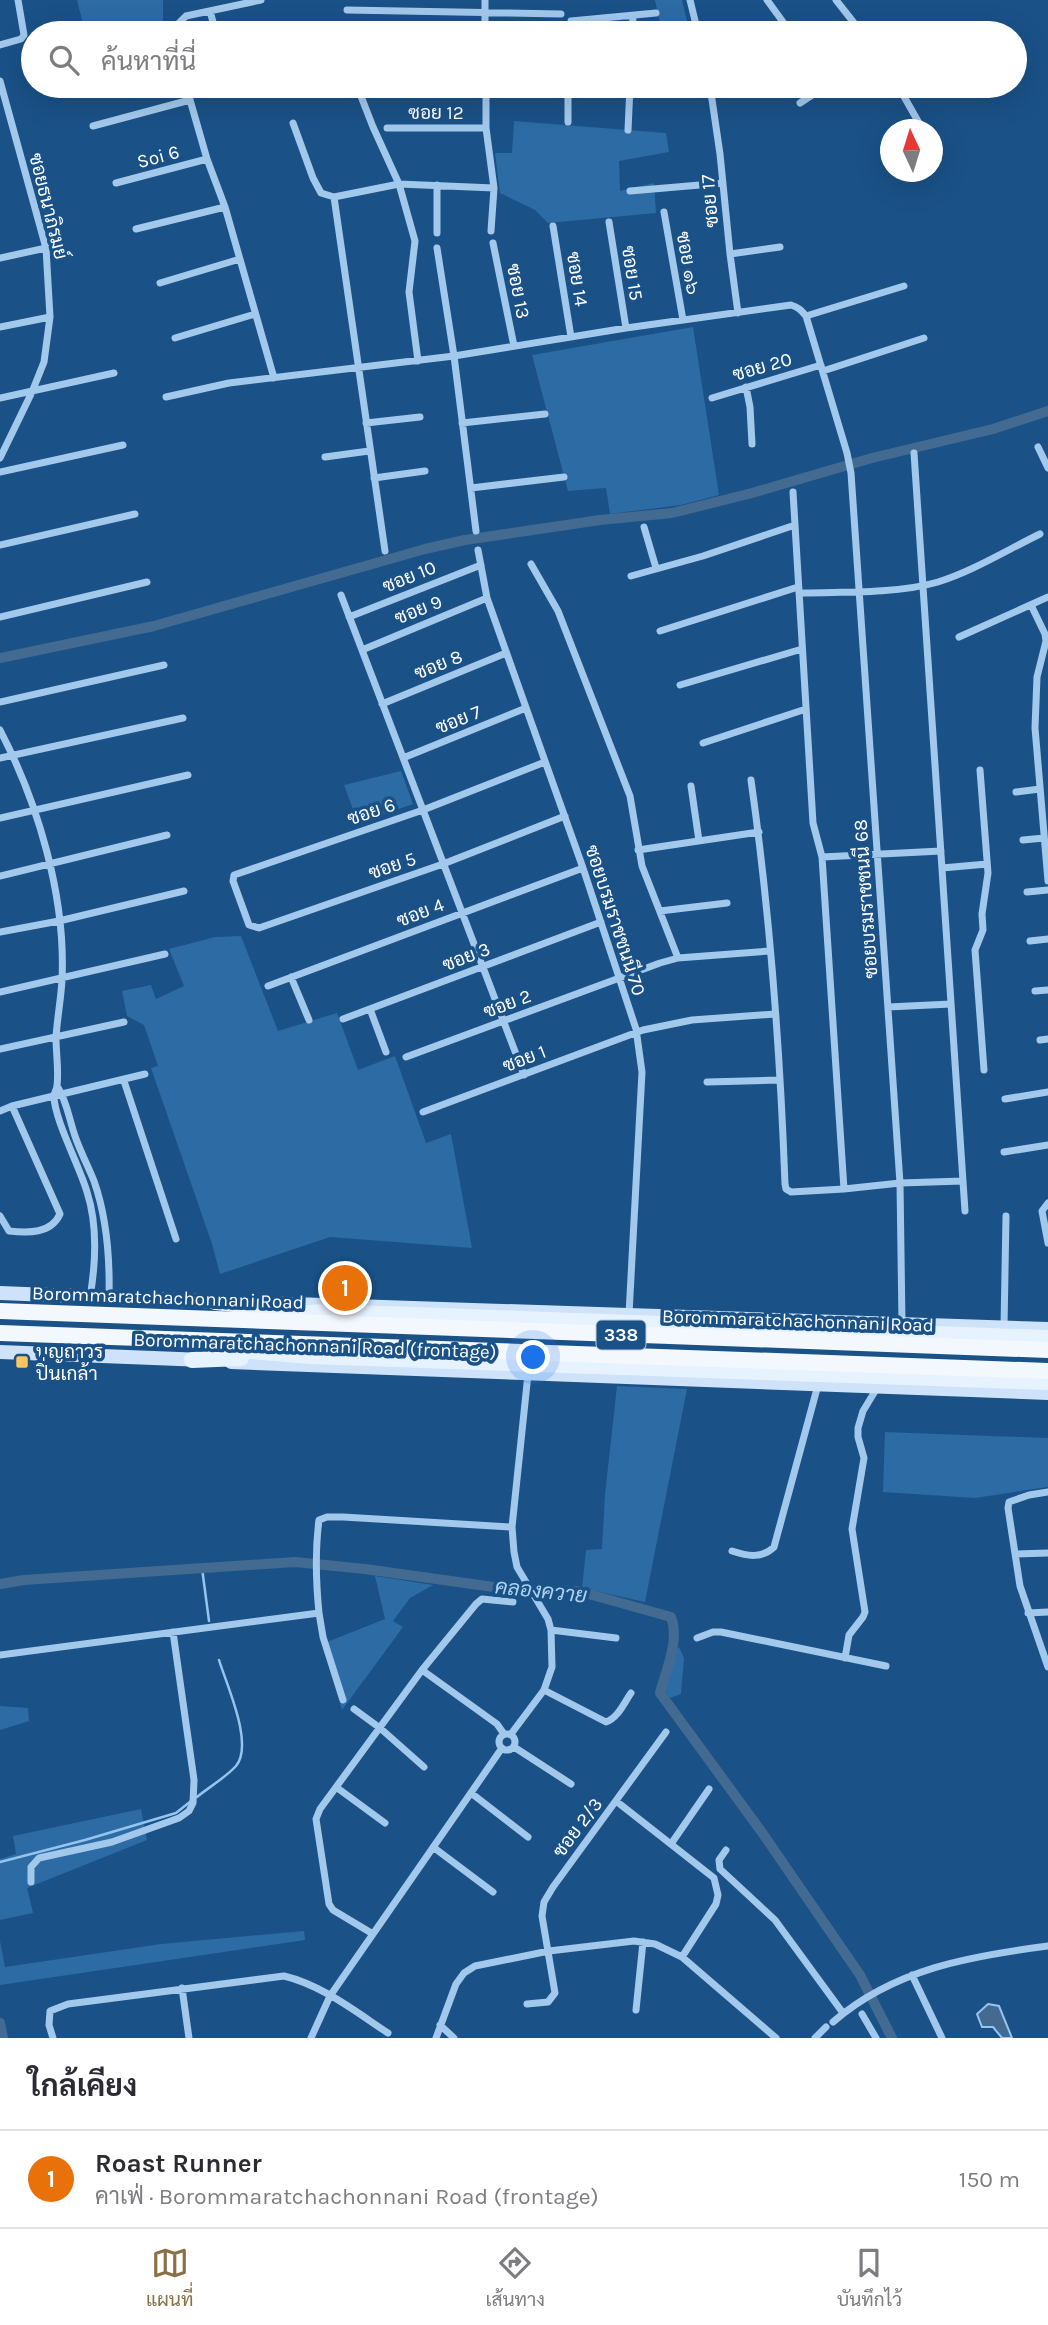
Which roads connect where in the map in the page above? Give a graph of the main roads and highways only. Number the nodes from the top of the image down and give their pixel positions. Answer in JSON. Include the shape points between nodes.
{"nodes":[{"id":1,"x":0,"y":1293,"type":"edge"},
{"id":2,"x":215,"y":1302,"type":"junction"},
{"id":3,"x":0,"y":1311,"type":"edge"},
{"id":4,"x":328,"y":1312,"type":"junction"},
{"id":5,"x":194,"y":1319,"type":"junction"},
{"id":6,"x":1048,"y":1329,"type":"edge"},
{"id":7,"x":0,"y":1333,"type":"edge"},
{"id":8,"x":1048,"y":1338,"type":"edge"},
{"id":9,"x":188,"y":1341,"type":"junction"},
{"id":10,"x":1048,"y":1350,"type":"edge"},
{"id":11,"x":0,"y":1352,"type":"edge"},
{"id":12,"x":310,"y":1356,"type":"junction"},
{"id":13,"x":192,"y":1360,"type":"junction"},
{"id":14,"x":1048,"y":1371,"type":"edge"},
{"id":15,"x":1048,"y":1382,"type":"edge"},
{"id":16,"x":1048,"y":1393,"type":"edge"}],
"edges":[{"from":1,"to":2,"type":"main road","name":"Borommaratchachonnani Road (frontage)","number":"338"},
{"from":2,"to":4,"type":"main road"},
{"from":2,"to":6,"type":"main road","name":"Borommaratchachonnani Road (frontage)","number":"338"},
{"from":3,"to":5,"type":"highway","name":"Borommaratchachonnani Road","number":"338"},
{"from":4,"to":5,"type":"main road","number":"338"},
{"from":4,"to":8,"type":"main road","number":"338"},
{"from":5,"to":10,"type":"highway","name":"Borommaratchachonnani Road","number":"338"},
{"from":7,"to":9,"type":"highway","number":"338"},
{"from":9,"to":12,"type":"main road","number":"338"},
{"from":9,"to":14,"type":"highway","number":"338"},
{"from":11,"to":13,"type":"main road","name":"Borommaratchachonnani Road (frontage)","number":"338"},
{"from":12,"to":13,"type":"main road"},
{"from":12,"to":15,"type":"main road","number":"338"},
{"from":13,"to":16,"type":"main road","name":"Borommaratchachonnani Road (frontage)","number":"338"}]}
